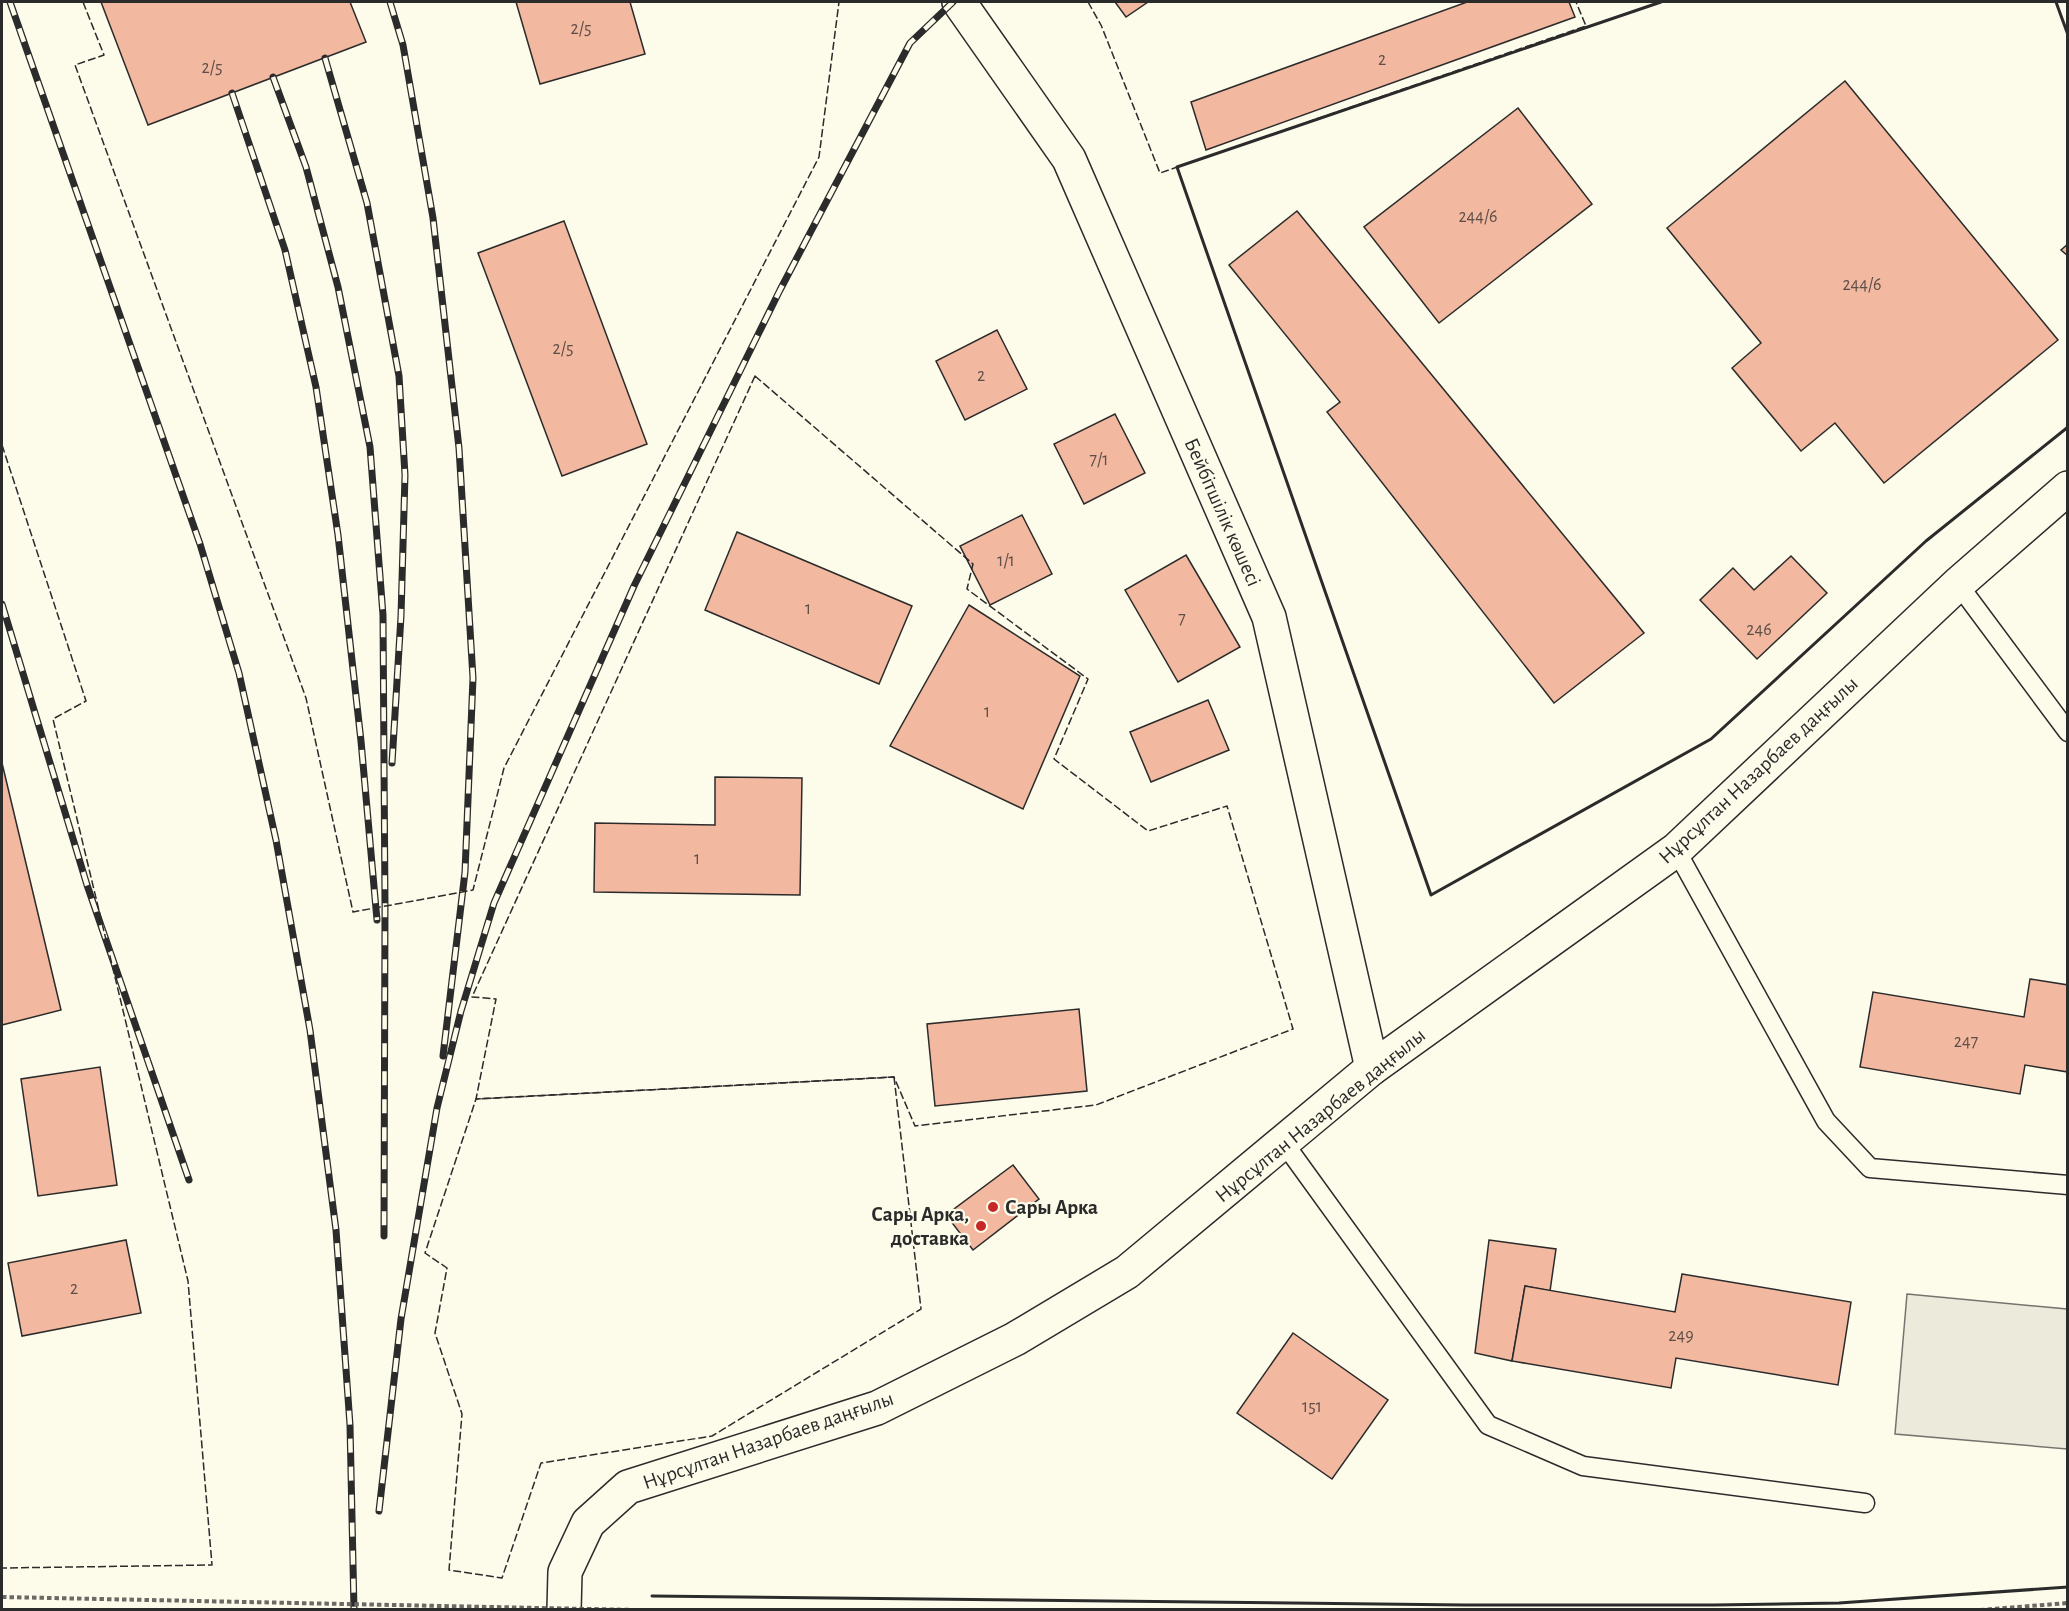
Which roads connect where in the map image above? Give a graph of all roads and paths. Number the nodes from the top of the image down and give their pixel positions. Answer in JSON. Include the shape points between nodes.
{"nodes":[{"id":1,"x":959,"y":2,"type":"edge"},
{"id":2,"x":2067,"y":488,"type":"edge"},
{"id":3,"x":1958,"y":584,"type":"junction"},
{"id":4,"x":2067,"y":732,"type":"edge"},
{"id":5,"x":1676,"y":850,"type":"junction"},
{"id":6,"x":1372,"y":1068,"type":"junction"},
{"id":7,"x":1284,"y":1143,"type":"junction"},
{"id":8,"x":2067,"y":1185,"type":"edge"},
{"id":9,"x":1864,"y":1503,"type":"dead end"},
{"id":10,"x":2,"y":1597,"type":"edge"},
{"id":11,"x":2067,"y":1603,"type":"edge"},
{"id":12,"x":564,"y":1610,"type":"edge"},
{"id":13,"x":638,"y":1610,"type":"edge"},
{"id":14,"x":1980,"y":1610,"type":"edge"}],
"edges":[{"from":1,"to":6,"type":"street","name":"Бейбітшілік көшесі","via":[[1069,159],[1269,617]]},
{"from":2,"to":3,"type":"street","name":"Нұрсұлтан Назарбаев даңғылы"},
{"from":3,"to":4,"type":"lane"},
{"from":3,"to":5,"type":"street","name":"Нұрсұлтан Назарбаев даңғылы"},
{"from":5,"to":6,"type":"street","name":"Нұрсұлтан Назарбаев даңғылы"},
{"from":5,"to":8,"type":"lane","via":[[1826,1120],[1870,1168]]},
{"from":6,"to":7,"type":"street","name":"Нұрсұлтан Назарбаев даңғылы"},
{"from":7,"to":9,"type":"lane","via":[[1488,1425],[1583,1466]]},
{"from":7,"to":12,"type":"street","name":"Нұрсұлтан Назарбаев даңғылы","via":[[1127,1272],[1015,1339],[877,1408],[628,1487],[588,1523],[565,1572]]},
{"from":10,"to":13,"type":"path","bridge":true},
{"from":11,"to":14,"type":"path"}]}
